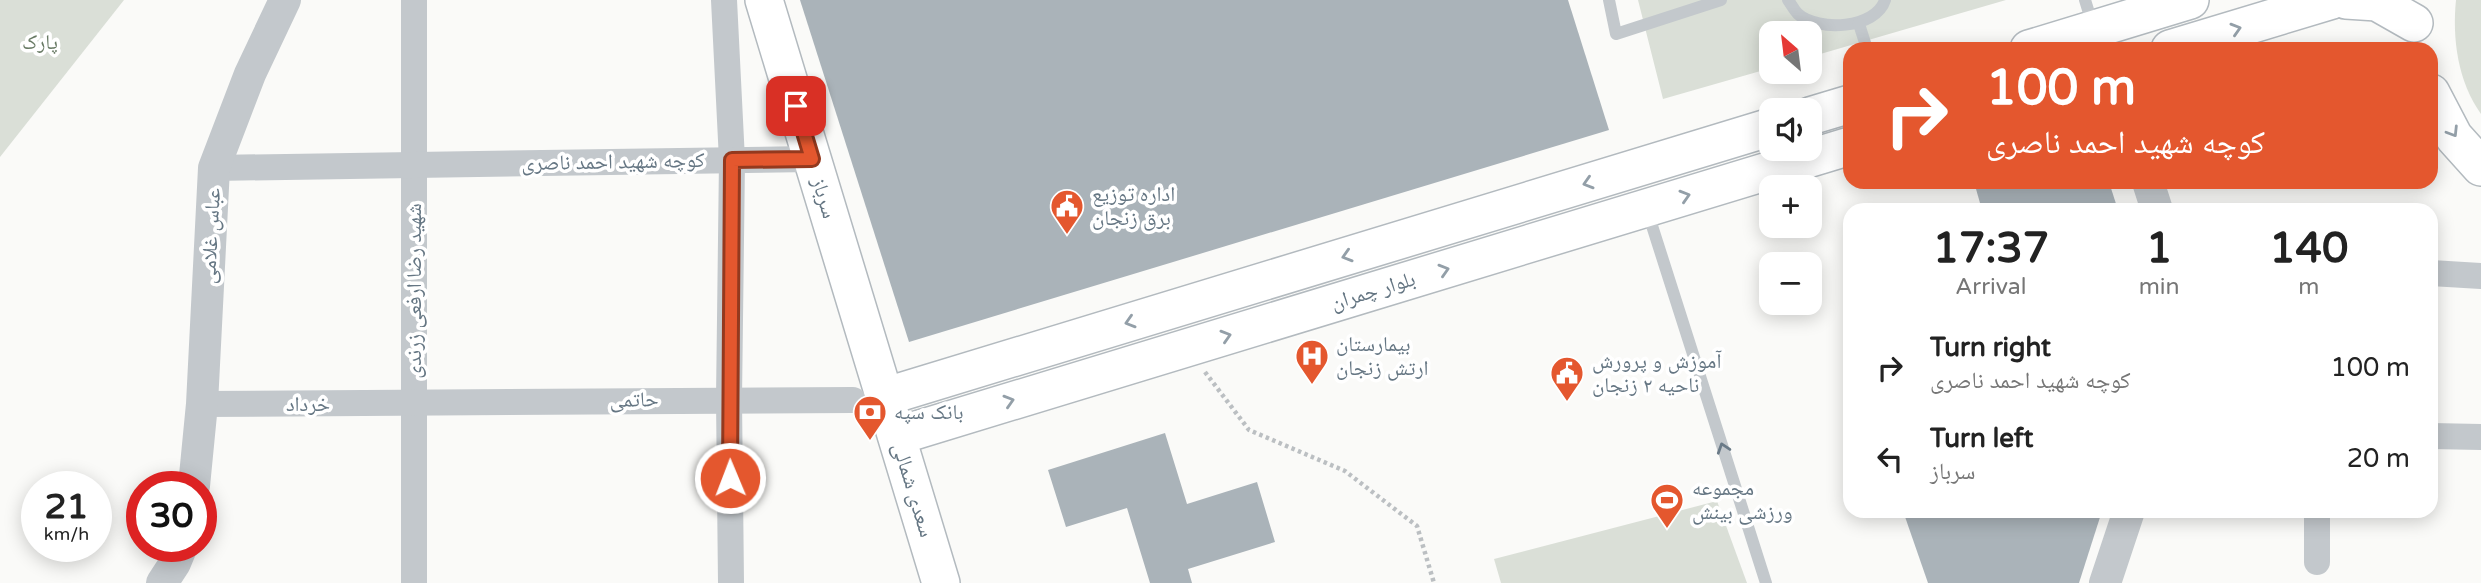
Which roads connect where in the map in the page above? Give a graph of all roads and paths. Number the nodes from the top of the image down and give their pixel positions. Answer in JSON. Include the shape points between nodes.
{"nodes":[{"id":1,"x":285,"y":0,"type":"edge"},
{"id":2,"x":414,"y":0,"type":"edge"},
{"id":3,"x":724,"y":0,"type":"edge"},
{"id":4,"x":764,"y":0,"type":"edge"},
{"id":5,"x":1609,"y":0,"type":"edge"},
{"id":6,"x":1721,"y":0,"type":"edge"},
{"id":7,"x":1788,"y":0,"type":"edge"},
{"id":8,"x":1885,"y":0,"type":"edge"},
{"id":9,"x":2190,"y":0,"type":"edge"},
{"id":10,"x":2332,"y":0,"type":"edge"},
{"id":11,"x":2346,"y":0,"type":"edge"},
{"id":12,"x":2089,"y":15,"type":"edge"},
{"id":13,"x":1859,"y":24,"type":"junction"},
{"id":14,"x":2416,"y":24,"type":"edge"},
{"id":15,"x":1865,"y":42,"type":"edge"},
{"id":16,"x":2041,"y":42,"type":"edge"},
{"id":17,"x":2194,"y":42,"type":"edge"},
{"id":18,"x":1843,"y":106,"type":"edge"},
{"id":19,"x":2438,"y":106,"type":"edge"},
{"id":20,"x":1822,"y":112,"type":"edge"},
{"id":21,"x":1759,"y":131,"type":"edge"},
{"id":22,"x":1843,"y":148,"type":"edge"},
{"id":23,"x":812,"y":159,"type":"junction"},
{"id":24,"x":732,"y":160,"type":"junction"},
{"id":25,"x":414,"y":166,"type":"junction"},
{"id":26,"x":2481,"y":167,"type":"edge"},
{"id":27,"x":214,"y":169,"type":"junction"},
{"id":28,"x":1634,"y":169,"type":"junction"},
{"id":29,"x":1646,"y":208,"type":"junction"},
{"id":30,"x":2438,"y":273,"type":"edge"},
{"id":31,"x":2481,"y":276,"type":"edge"},
{"id":32,"x":1187,"y":348,"type":"junction"},
{"id":33,"x":970,"y":371,"type":"junction"},
{"id":34,"x":869,"y":398,"type":"junction"},
{"id":35,"x":729,"y":399,"type":"junction"},
{"id":36,"x":414,"y":403,"type":"junction"},
{"id":37,"x":202,"y":404,"type":"junction"},
{"id":38,"x":972,"y":412,"type":"junction"},
{"id":39,"x":897,"y":436,"type":"junction"},
{"id":40,"x":2438,"y":436,"type":"edge"},
{"id":41,"x":2481,"y":437,"type":"edge"},
{"id":42,"x":195,"y":471,"type":"edge"},
{"id":43,"x":2127,"y":518,"type":"edge"},
{"id":44,"x":2317,"y":518,"type":"edge"},
{"id":45,"x":176,"y":562,"type":"edge"},
{"id":46,"x":2317,"y":562,"type":"dead end"},
{"id":47,"x":162,"y":583,"type":"edge"},
{"id":48,"x":414,"y":583,"type":"edge"},
{"id":49,"x":731,"y":583,"type":"edge"},
{"id":50,"x":941,"y":583,"type":"edge"},
{"id":51,"x":1434,"y":583,"type":"edge"},
{"id":52,"x":1766,"y":583,"type":"edge"},
{"id":53,"x":2105,"y":583,"type":"edge"}],
"edges":[{"from":1,"to":27,"type":"street","name":"عباس غلامی"},
{"from":2,"to":25,"type":"street","name":"شهید رضا ارفعی زرندی"},
{"from":3,"to":24,"type":"street"},
{"from":4,"to":23,"type":"main road","name":"سرباز"},
{"from":5,"to":6,"type":"lane","via":[[1616,34]]},
{"from":7,"to":13,"type":"lane","via":[[1798,15],[1822,24]]},
{"from":8,"to":13,"type":"lane"},
{"from":9,"to":12,"type":"main road"},
{"from":17,"to":10,"type":"main road","one_way":true},
{"from":11,"to":14,"type":"main road","via":[[2377,2]]},
{"from":12,"to":16,"type":"main road"},
{"from":13,"to":15,"type":"lane"},
{"from":18,"to":20,"type":"main road"},
{"from":19,"to":26,"type":"main road","one_way":true,"via":[[2454,137]]},
{"from":21,"to":28,"type":"main road","name":"بلوار چمران"},
{"from":29,"to":22,"type":"main road","name":"بلوار چمران","one_way":true},
{"from":23,"to":24,"type":"street","name":"کوچه شهید احمد ناصری"},
{"from":23,"to":34,"type":"main road","name":"سرباز"},
{"from":24,"to":25,"type":"street","name":"کوچه شهید احمد ناصری"},
{"from":24,"to":35,"type":"street"},
{"from":25,"to":27,"type":"street","name":"کوچه شهید احمد ناصری"},
{"from":25,"to":36,"type":"street","name":"شهید رضا ارفعی زرندی"},
{"from":27,"to":37,"type":"street","name":"عباس غلامی"},
{"from":28,"to":29,"type":"main road"},
{"from":28,"to":33,"type":"main road","name":"بلوار چمران","one_way":true},
{"from":32,"to":29,"type":"main road","name":"بلوار چمران","one_way":true},
{"from":52,"to":29,"type":"lane","one_way":true},
{"from":30,"to":31,"type":"street"},
{"from":38,"to":32,"type":"main road","name":"بلوار چمران","one_way":true},
{"from":32,"to":51,"type":"path","via":[[1249,430],[1345,471],[1417,526]]},
{"from":33,"to":34,"type":"main road","name":"بلوار چمران"},
{"from":33,"to":38,"type":"main road","via":[[958,384],[958,393],[959,401]]},
{"from":34,"to":35,"type":"street","name":"حاتمی"},
{"from":34,"to":39,"type":"main road","name":"سعدی شمالی"},
{"from":35,"to":36,"type":"street","name":"حاتمی"},
{"from":35,"to":49,"type":"street"},
{"from":36,"to":37,"type":"street","name":"خرداد"},
{"from":36,"to":48,"type":"street","name":"شهید رضا ارفعی زرندی"},
{"from":37,"to":42,"type":"street","name":"عباس غلامی"},
{"from":38,"to":39,"type":"main road","name":"بلوار چمران"},
{"from":39,"to":50,"type":"main road","name":"سعدی شمالی"},
{"from":40,"to":41,"type":"street"},
{"from":43,"to":53,"type":"street"},
{"from":44,"to":46,"type":"street"},
{"from":45,"to":47,"type":"street"}]}
